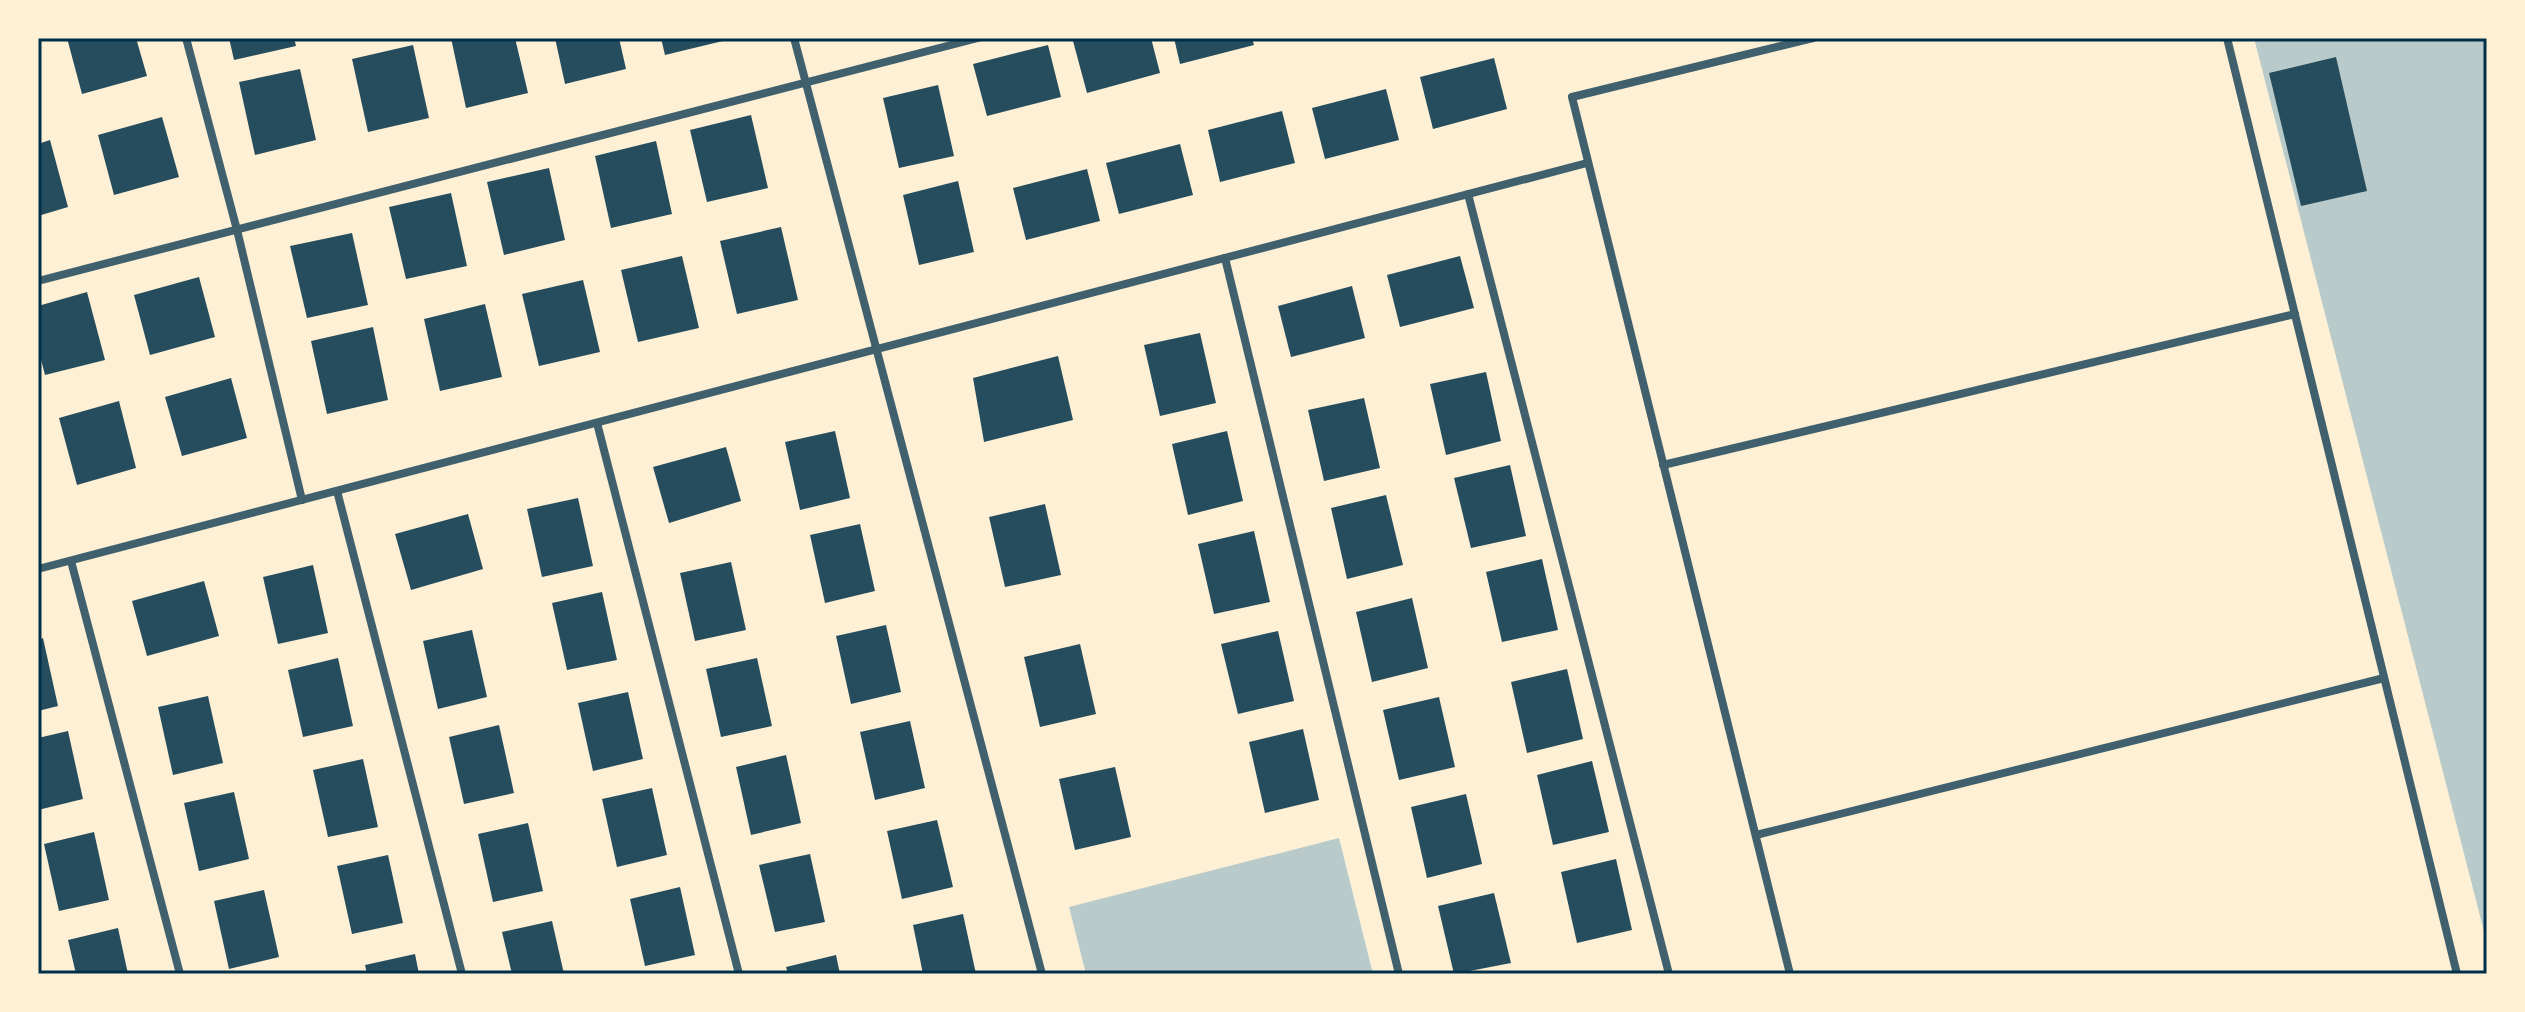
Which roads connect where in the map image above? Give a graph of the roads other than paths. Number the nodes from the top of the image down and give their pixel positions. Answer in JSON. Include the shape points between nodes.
{"nodes":[{"id":1,"x":186,"y":38,"type":"edge"},
{"id":2,"x":794,"y":38,"type":"edge"},
{"id":3,"x":978,"y":38,"type":"edge"},
{"id":4,"x":1813,"y":38,"type":"edge"},
{"id":5,"x":2227,"y":38,"type":"edge"},
{"id":6,"x":806,"y":83,"type":"junction"},
{"id":7,"x":1587,"y":163,"type":"junction"},
{"id":8,"x":1468,"y":194,"type":"junction"},
{"id":9,"x":237,"y":230,"type":"junction"},
{"id":10,"x":1225,"y":258,"type":"junction"},
{"id":11,"x":38,"y":281,"type":"edge"},
{"id":12,"x":2295,"y":314,"type":"junction"},
{"id":13,"x":876,"y":349,"type":"junction"},
{"id":14,"x":597,"y":423,"type":"junction"},
{"id":15,"x":1663,"y":465,"type":"junction"},
{"id":16,"x":337,"y":491,"type":"junction"},
{"id":17,"x":302,"y":500,"type":"junction"},
{"id":18,"x":71,"y":561,"type":"junction"},
{"id":19,"x":38,"y":569,"type":"edge"},
{"id":20,"x":2384,"y":678,"type":"junction"},
{"id":21,"x":1756,"y":835,"type":"junction"},
{"id":22,"x":180,"y":974,"type":"edge"},
{"id":23,"x":462,"y":974,"type":"edge"},
{"id":24,"x":739,"y":974,"type":"edge"},
{"id":25,"x":1042,"y":974,"type":"edge"},
{"id":26,"x":1399,"y":974,"type":"edge"},
{"id":27,"x":1669,"y":974,"type":"edge"},
{"id":28,"x":1790,"y":974,"type":"edge"},
{"id":29,"x":2457,"y":974,"type":"edge"}],
"edges":[{"from":1,"to":9,"type":"street"},
{"from":2,"to":6,"type":"street"},
{"from":3,"to":6,"type":"street"},
{"from":4,"to":7,"type":"street","via":[[1572,97]]},
{"from":5,"to":12,"type":"street"},
{"from":6,"to":9,"type":"street"},
{"from":6,"to":13,"type":"street"},
{"from":7,"to":8,"type":"street"},
{"from":7,"to":15,"type":"street"},
{"from":8,"to":10,"type":"street"},
{"from":8,"to":27,"type":"street"},
{"from":9,"to":11,"type":"street"},
{"from":9,"to":17,"type":"street"},
{"from":10,"to":13,"type":"street"},
{"from":10,"to":26,"type":"street"},
{"from":12,"to":15,"type":"street"},
{"from":12,"to":20,"type":"street"},
{"from":13,"to":14,"type":"street"},
{"from":13,"to":25,"type":"street"},
{"from":14,"to":16,"type":"street"},
{"from":14,"to":24,"type":"street"},
{"from":15,"to":21,"type":"street"},
{"from":16,"to":17,"type":"street"},
{"from":16,"to":23,"type":"street"},
{"from":17,"to":18,"type":"street"},
{"from":18,"to":19,"type":"street"},
{"from":18,"to":22,"type":"street"},
{"from":20,"to":21,"type":"street"},
{"from":20,"to":29,"type":"street"},
{"from":21,"to":28,"type":"street"}]}
